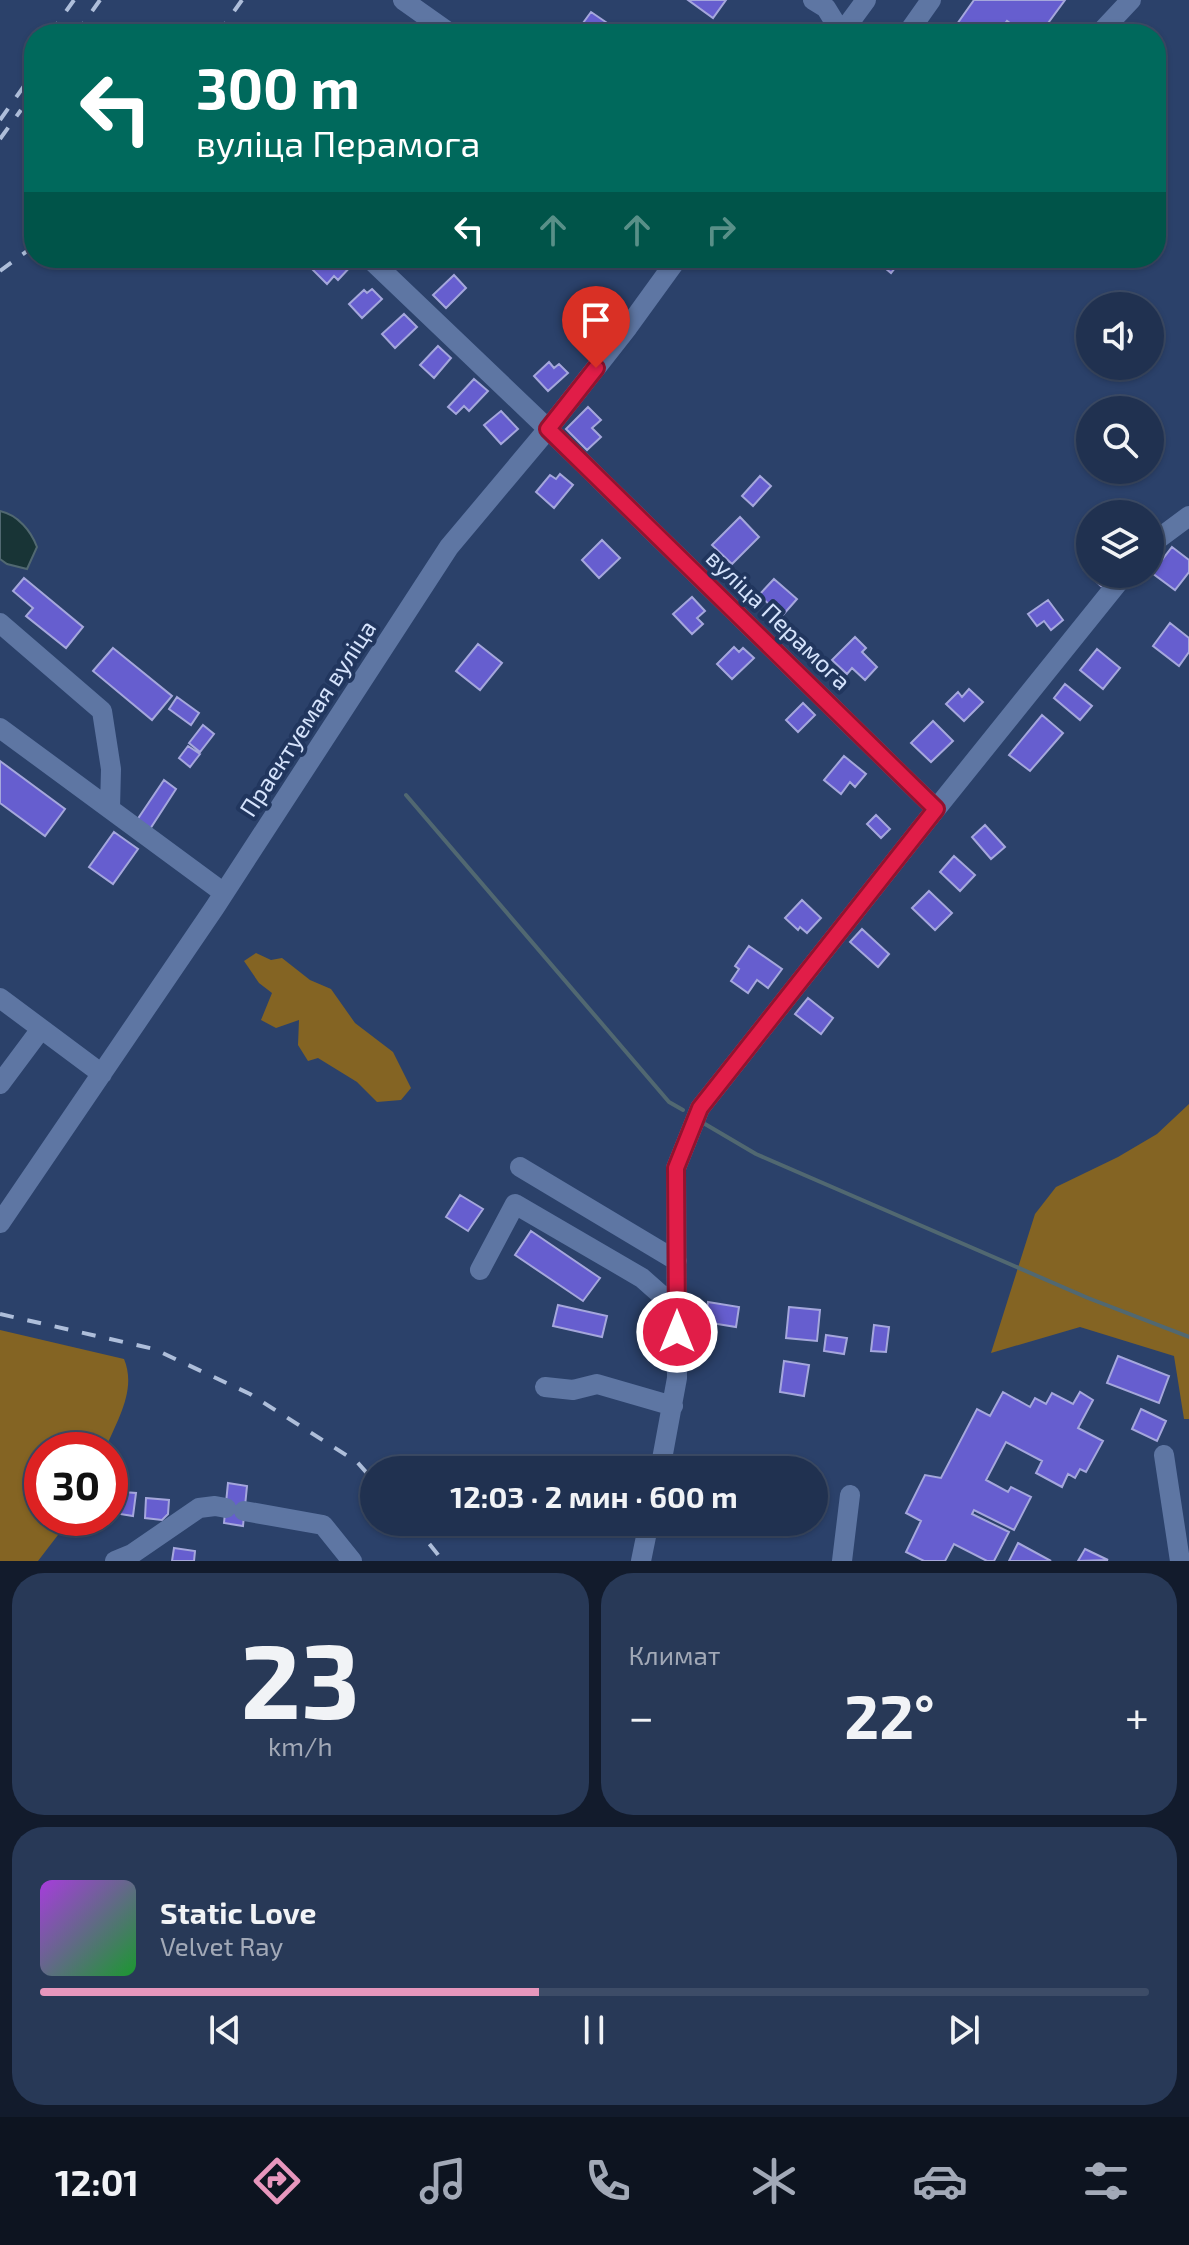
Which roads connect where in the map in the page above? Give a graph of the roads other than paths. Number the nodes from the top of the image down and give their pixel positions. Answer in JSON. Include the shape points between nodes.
{"nodes":[{"id":1,"x":403,"y":0,"type":"edge"},
{"id":2,"x":813,"y":0,"type":"edge"},
{"id":3,"x":866,"y":0,"type":"edge"},
{"id":4,"x":931,"y":0,"type":"edge"},
{"id":5,"x":1131,"y":0,"type":"edge"},
{"id":6,"x":437,"y":24,"type":"edge"},
{"id":7,"x":836,"y":24,"type":"edge"},
{"id":8,"x":849,"y":24,"type":"edge"},
{"id":9,"x":914,"y":24,"type":"edge"},
{"id":10,"x":1108,"y":24,"type":"edge"},
{"id":11,"x":379,"y":268,"type":"edge"},
{"id":12,"x":671,"y":268,"type":"edge"},
{"id":13,"x":548,"y":429,"type":"junction"},
{"id":14,"x":1189,"y":516,"type":"edge"},
{"id":15,"x":1164,"y":535,"type":"edge"},
{"id":16,"x":1114,"y":588,"type":"edge"},
{"id":17,"x":0,"y":623,"type":"edge"},
{"id":18,"x":0,"y":728,"type":"edge"},
{"id":19,"x":110,"y":808,"type":"junction"},
{"id":20,"x":936,"y":809,"type":"junction"},
{"id":21,"x":224,"y":893,"type":"junction"},
{"id":22,"x":0,"y":998,"type":"edge"},
{"id":23,"x":41,"y":1029,"type":"junction"},
{"id":24,"x":102,"y":1074,"type":"junction"},
{"id":25,"x":0,"y":1084,"type":"edge"},
{"id":26,"x":520,"y":1167,"type":"dead end"},
{"id":27,"x":0,"y":1223,"type":"edge"},
{"id":28,"x":677,"y":1261,"type":"junction"},
{"id":29,"x":480,"y":1270,"type":"dead end"},
{"id":30,"x":677,"y":1309,"type":"junction"},
{"id":31,"x":545,"y":1387,"type":"dead end"},
{"id":32,"x":673,"y":1406,"type":"junction"},
{"id":33,"x":1164,"y":1455,"type":"dead end"},
{"id":34,"x":663,"y":1456,"type":"edge"},
{"id":35,"x":850,"y":1495,"type":"dead end"},
{"id":36,"x":646,"y":1536,"type":"edge"},
{"id":37,"x":115,"y":1561,"type":"edge"},
{"id":38,"x":352,"y":1561,"type":"edge"},
{"id":39,"x":641,"y":1561,"type":"edge"},
{"id":40,"x":842,"y":1561,"type":"edge"},
{"id":41,"x":1180,"y":1561,"type":"edge"}],
"edges":[{"from":1,"to":6,"type":"street"},
{"from":2,"to":7,"type":"street"},
{"from":3,"to":8,"type":"street"},
{"from":4,"to":9,"type":"street"},
{"from":5,"to":10,"type":"street"},
{"from":11,"to":13,"type":"street","name":"вуліца Перамога"},
{"from":12,"to":13,"type":"street","name":"Праектуемая вуліца"},
{"from":13,"to":20,"type":"street","name":"вуліца Перамога"},
{"from":13,"to":21,"type":"street","name":"Праектуемая вуліца","via":[[449,547]]},
{"from":14,"to":15,"type":"street"},
{"from":16,"to":20,"type":"street"},
{"from":17,"to":19,"type":"street","via":[[102,711],[111,769]]},
{"from":18,"to":19,"type":"street"},
{"from":19,"to":21,"type":"street"},
{"from":20,"to":28,"type":"street","via":[[700,1108],[676,1168]]},
{"from":21,"to":24,"type":"street","name":"Праектуемая вуліца"},
{"from":22,"to":23,"type":"street"},
{"from":23,"to":24,"type":"street"},
{"from":23,"to":25,"type":"street"},
{"from":24,"to":27,"type":"street","name":"Праектуемая вуліца"},
{"from":26,"to":28,"type":"street"},
{"from":28,"to":30,"type":"street"},
{"from":29,"to":30,"type":"street","via":[[515,1204],[642,1278]]},
{"from":30,"to":32,"type":"street"},
{"from":31,"to":32,"type":"street","via":[[573,1390],[597,1384]]},
{"from":32,"to":34,"type":"street"},
{"from":33,"to":41,"type":"street"},
{"from":35,"to":40,"type":"street"},
{"from":36,"to":39,"type":"street"},
{"from":37,"to":38,"type":"street","via":[[199,1508],[215,1506],[323,1525]]}]}
